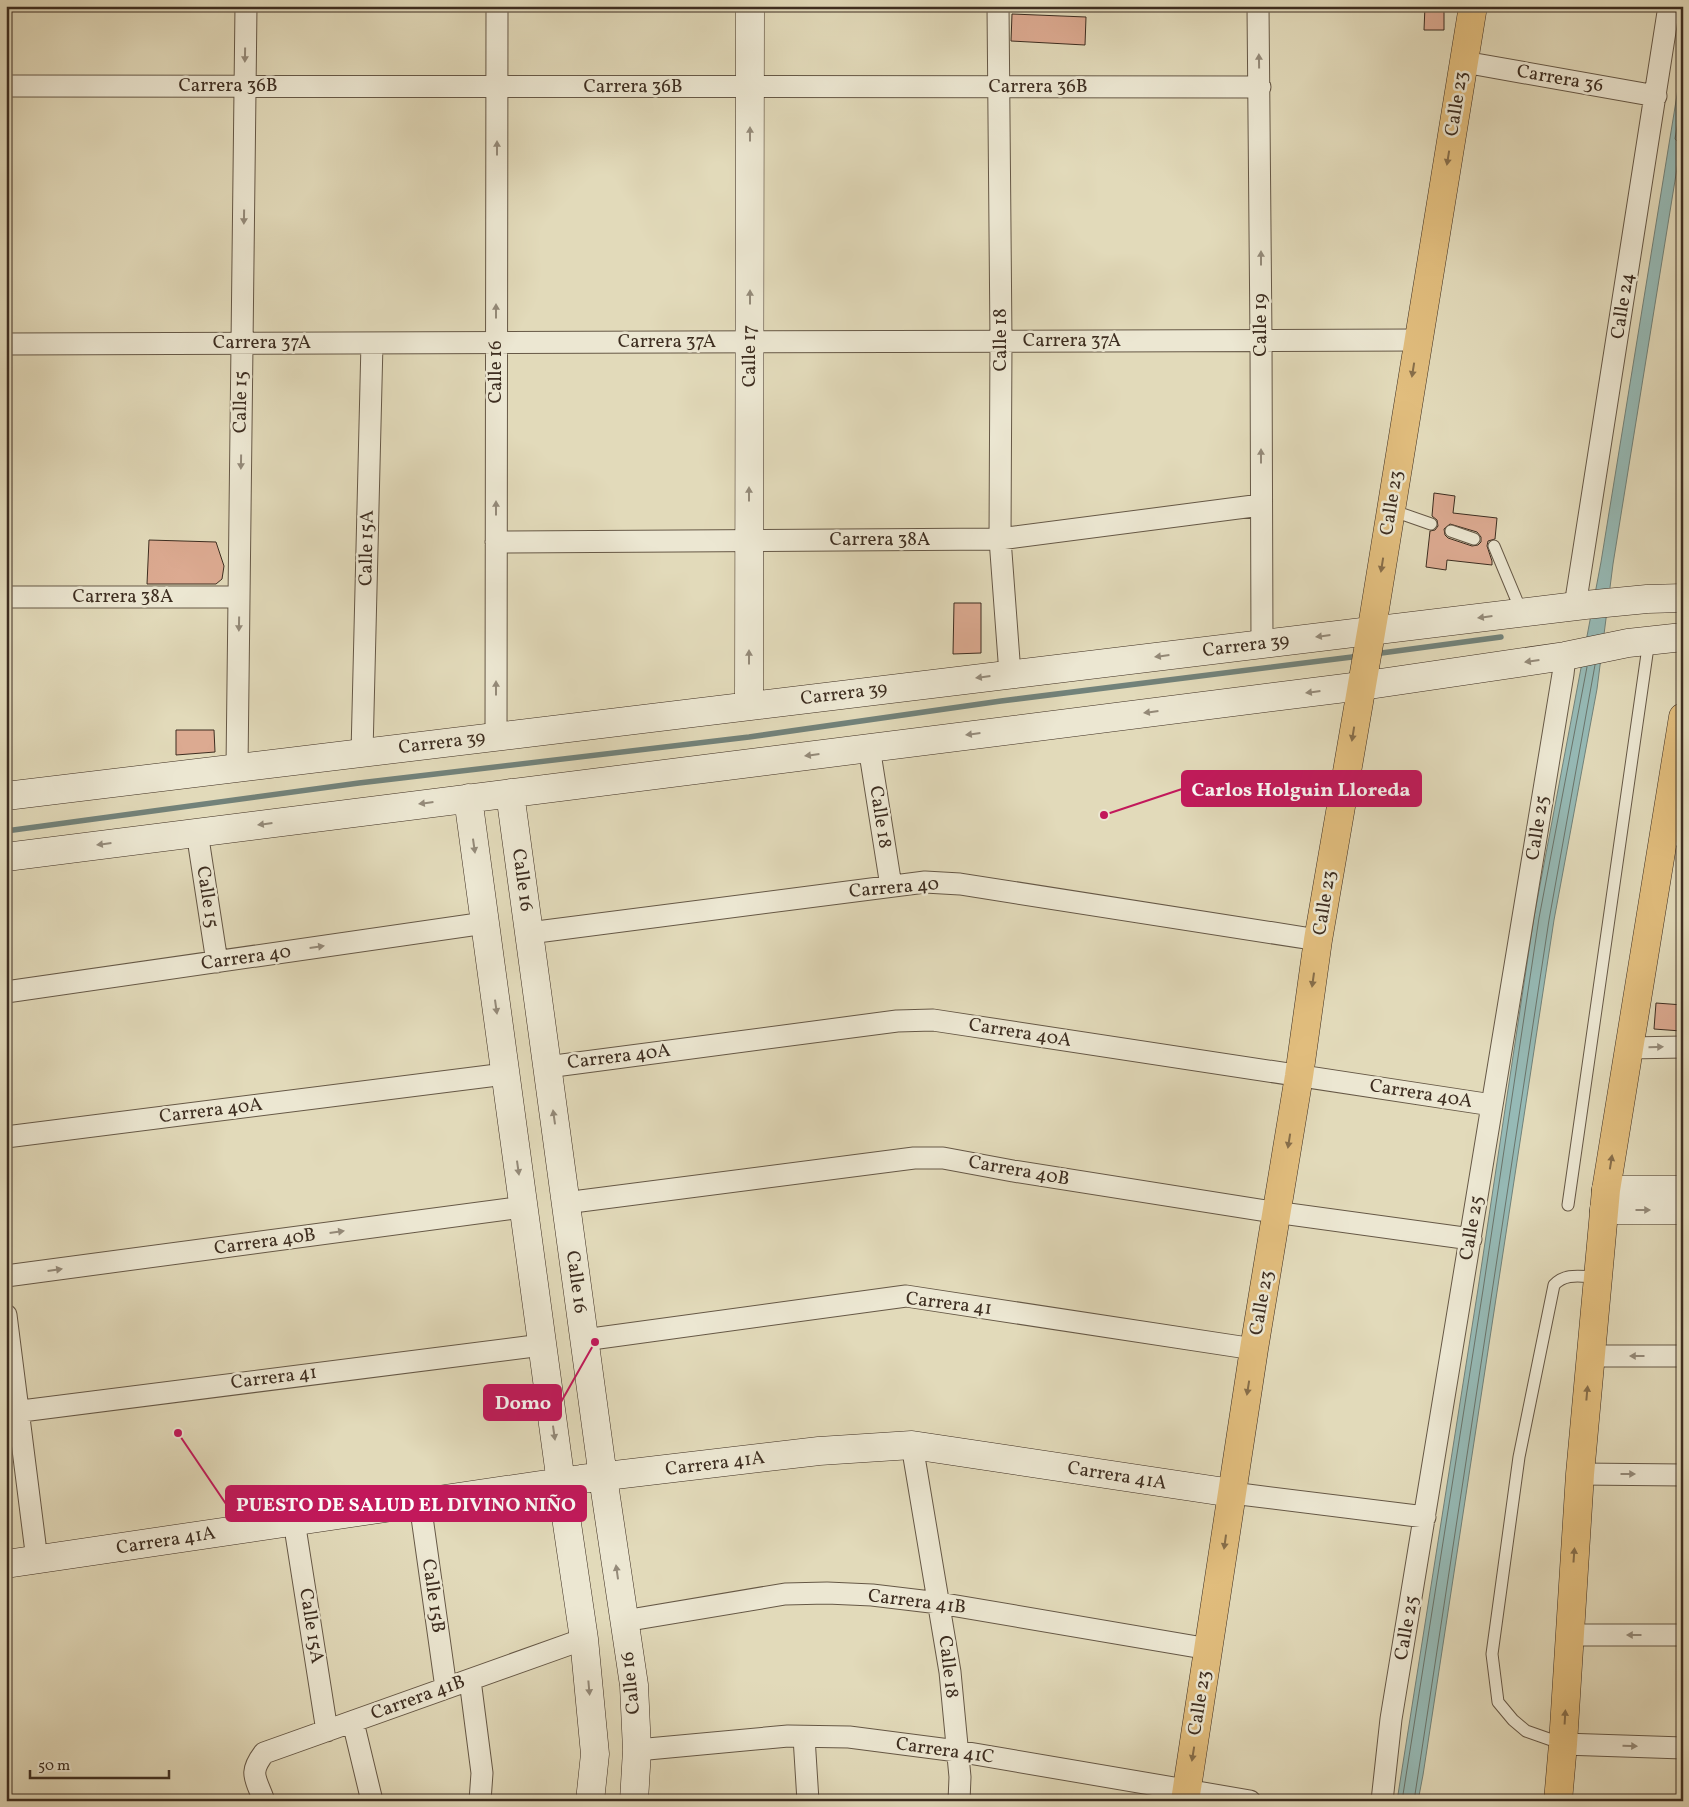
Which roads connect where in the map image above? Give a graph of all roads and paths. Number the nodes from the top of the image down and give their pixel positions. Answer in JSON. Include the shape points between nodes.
{"nodes":[{"id":1,"x":246,"y":6,"type":"edge"},
{"id":2,"x":497,"y":6,"type":"edge"},
{"id":3,"x":750,"y":6,"type":"edge"},
{"id":4,"x":998,"y":6,"type":"edge"},
{"id":5,"x":1258,"y":6,"type":"edge"},
{"id":6,"x":1473,"y":6,"type":"edge"},
{"id":7,"x":1669,"y":6,"type":"edge"},
{"id":8,"x":1464,"y":62,"type":"junction"},
{"id":9,"x":6,"y":86,"type":"edge"},
{"id":10,"x":245,"y":86,"type":"junction"},
{"id":11,"x":497,"y":86,"type":"junction"},
{"id":12,"x":750,"y":87,"type":"junction"},
{"id":13,"x":998,"y":87,"type":"junction"},
{"id":14,"x":1260,"y":87,"type":"junction"},
{"id":15,"x":1656,"y":96,"type":"junction"},
{"id":16,"x":1261,"y":340,"type":"junction"},
{"id":17,"x":1418,"y":340,"type":"junction"},
{"id":18,"x":1001,"y":341,"type":"junction"},
{"id":19,"x":496,"y":342,"type":"junction"},
{"id":20,"x":750,"y":342,"type":"junction"},
{"id":21,"x":242,"y":343,"type":"junction"},
{"id":22,"x":372,"y":343,"type":"junction"},
{"id":23,"x":6,"y":344,"type":"edge"},
{"id":24,"x":1261,"y":505,"type":"junction"},
{"id":25,"x":1391,"y":510,"type":"junction"},
{"id":26,"x":1431,"y":524,"type":"dead end"},
{"id":27,"x":1451,"y":531,"type":"dead end"},
{"id":28,"x":1000,"y":539,"type":"junction"},
{"id":29,"x":1474,"y":539,"type":"dead end"},
{"id":30,"x":749,"y":541,"type":"junction"},
{"id":31,"x":496,"y":542,"type":"junction"},
{"id":32,"x":1494,"y":546,"type":"dead end"},
{"id":33,"x":6,"y":597,"type":"edge"},
{"id":34,"x":239,"y":597,"type":"junction"},
{"id":35,"x":1683,"y":598,"type":"edge"},
{"id":36,"x":1580,"y":606,"type":"junction"},
{"id":37,"x":1683,"y":609,"type":"edge"},
{"id":38,"x":1522,"y":613,"type":"junction"},
{"id":39,"x":1683,"y":637,"type":"edge"},
{"id":40,"x":1370,"y":639,"type":"junction"},
{"id":41,"x":1262,"y":644,"type":"junction"},
{"id":42,"x":1613,"y":644,"type":"junction"},
{"id":43,"x":1010,"y":674,"type":"junction"},
{"id":44,"x":1362,"y":681,"type":"junction"},
{"id":45,"x":749,"y":706,"type":"junction"},
{"id":46,"x":1683,"y":717,"type":"edge"},
{"id":47,"x":496,"y":737,"type":"junction"},
{"id":48,"x":869,"y":747,"type":"junction"},
{"id":49,"x":362,"y":753,"type":"junction"},
{"id":50,"x":237,"y":768,"type":"junction"},
{"id":51,"x":510,"y":793,"type":"junction"},
{"id":52,"x":6,"y":796,"type":"edge"},
{"id":53,"x":468,"y":798,"type":"junction"},
{"id":54,"x":197,"y":832,"type":"junction"},
{"id":55,"x":1673,"y":835,"type":"edge"},
{"id":56,"x":6,"y":856,"type":"edge"},
{"id":57,"x":891,"y":886,"type":"junction"},
{"id":58,"x":485,"y":923,"type":"junction"},
{"id":59,"x":529,"y":933,"type":"junction"},
{"id":60,"x":1318,"y":940,"type":"junction"},
{"id":61,"x":217,"y":962,"type":"junction"},
{"id":62,"x":6,"y":992,"type":"edge"},
{"id":63,"x":1683,"y":1047,"type":"edge"},
{"id":64,"x":1629,"y":1048,"type":"junction"},
{"id":65,"x":547,"y":1067,"type":"junction"},
{"id":66,"x":505,"y":1074,"type":"junction"},
{"id":67,"x":1299,"y":1076,"type":"junction"},
{"id":68,"x":1492,"y":1105,"type":"junction"},
{"id":69,"x":6,"y":1136,"type":"edge"},
{"id":70,"x":1683,"y":1190,"type":"edge"},
{"id":71,"x":1605,"y":1200,"type":"junction"},
{"id":72,"x":565,"y":1203,"type":"junction"},
{"id":73,"x":1568,"y":1205,"type":"dead end"},
{"id":74,"x":523,"y":1207,"type":"junction"},
{"id":75,"x":1683,"y":1210,"type":"edge"},
{"id":76,"x":1277,"y":1212,"type":"junction"},
{"id":77,"x":1471,"y":1239,"type":"junction"},
{"id":78,"x":6,"y":1276,"type":"edge"},
{"id":79,"x":1598,"y":1277,"type":"junction"},
{"id":80,"x":6,"y":1315,"type":"edge"},
{"id":81,"x":584,"y":1340,"type":"junction"},
{"id":82,"x":542,"y":1345,"type":"junction"},
{"id":83,"x":1254,"y":1349,"type":"junction"},
{"id":84,"x":1591,"y":1356,"type":"junction"},
{"id":85,"x":1683,"y":1356,"type":"edge"},
{"id":86,"x":13,"y":1412,"type":"edge"},
{"id":87,"x":912,"y":1445,"type":"junction"},
{"id":88,"x":1580,"y":1474,"type":"junction"},
{"id":89,"x":1683,"y":1475,"type":"edge"},
{"id":90,"x":603,"y":1477,"type":"junction"},
{"id":91,"x":561,"y":1483,"type":"junction"},
{"id":92,"x":1232,"y":1493,"type":"junction"},
{"id":93,"x":420,"y":1503,"type":"junction"},
{"id":94,"x":1425,"y":1517,"type":"junction"},
{"id":95,"x":294,"y":1521,"type":"junction"},
{"id":96,"x":37,"y":1560,"type":"junction"},
{"id":97,"x":6,"y":1564,"type":"edge"},
{"id":98,"x":939,"y":1603,"type":"junction"},
{"id":99,"x":624,"y":1621,"type":"junction"},
{"id":100,"x":1569,"y":1635,"type":"junction"},
{"id":101,"x":1683,"y":1635,"type":"edge"},
{"id":102,"x":584,"y":1639,"type":"junction"},
{"id":103,"x":1209,"y":1649,"type":"junction"},
{"id":104,"x":470,"y":1680,"type":"junction"},
{"id":105,"x":446,"y":1688,"type":"junction"},
{"id":106,"x":353,"y":1722,"type":"junction"},
{"id":107,"x":327,"y":1731,"type":"junction"},
{"id":108,"x":804,"y":1737,"type":"junction"},
{"id":109,"x":1563,"y":1744,"type":"junction"},
{"id":110,"x":1683,"y":1748,"type":"edge"},
{"id":111,"x":637,"y":1750,"type":"junction"},
{"id":112,"x":957,"y":1751,"type":"junction"},
{"id":113,"x":1186,"y":1796,"type":"edge"},
{"id":114,"x":261,"y":1800,"type":"edge"},
{"id":115,"x":372,"y":1801,"type":"edge"},
{"id":116,"x":480,"y":1801,"type":"edge"},
{"id":117,"x":590,"y":1801,"type":"edge"},
{"id":118,"x":634,"y":1801,"type":"edge"},
{"id":119,"x":808,"y":1801,"type":"edge"},
{"id":120,"x":959,"y":1801,"type":"edge"},
{"id":121,"x":1250,"y":1801,"type":"edge"},
{"id":122,"x":1382,"y":1801,"type":"edge"},
{"id":123,"x":1558,"y":1801,"type":"edge"}],
"edges":[{"from":1,"to":10,"type":"street","name":"Calle 15","one_way":true},
{"from":2,"to":11,"type":"street","name":"Calle 16"},
{"from":3,"to":12,"type":"street","name":"Calle 17"},
{"from":4,"to":13,"type":"street","name":"Calle 18"},
{"from":14,"to":5,"type":"street","name":"Calle 19","one_way":true},
{"from":6,"to":8,"type":"main road","name":"Calle 23"},
{"from":7,"to":15,"type":"street","name":"Calle 24"},
{"from":8,"to":15,"type":"street","name":"Carrera 36"},
{"from":8,"to":17,"type":"main road","name":"Calle 23","one_way":true},
{"from":9,"to":10,"type":"street","name":"Carrera 36B"},
{"from":10,"to":11,"type":"street","name":"Carrera 36B"},
{"from":10,"to":21,"type":"street","name":"Calle 15","one_way":true},
{"from":11,"to":12,"type":"street","name":"Carrera 36B"},
{"from":19,"to":11,"type":"street","name":"Calle 16","one_way":true},
{"from":12,"to":13,"type":"street","name":"Carrera 36B"},
{"from":20,"to":12,"type":"street","name":"Calle 17","one_way":true},
{"from":13,"to":14,"type":"street","name":"Carrera 36B"},
{"from":13,"to":18,"type":"street","name":"Calle 18"},
{"from":16,"to":14,"type":"street","name":"Calle 19","one_way":true},
{"from":15,"to":36,"type":"street","name":"Calle 24"},
{"from":16,"to":17,"type":"street","name":"Carrera 37A"},
{"from":16,"to":18,"type":"street","name":"Carrera 37A"},
{"from":24,"to":16,"type":"street","name":"Calle 19","one_way":true},
{"from":17,"to":25,"type":"main road","name":"Calle 23","one_way":true},
{"from":18,"to":20,"type":"street","name":"Carrera 37A"},
{"from":18,"to":28,"type":"street","name":"Calle 18"},
{"from":19,"to":20,"type":"street","name":"Carrera 37A"},
{"from":19,"to":22,"type":"street","name":"Carrera 37A"},
{"from":31,"to":19,"type":"street","name":"Calle 16","one_way":true},
{"from":30,"to":20,"type":"street","name":"Calle 17","one_way":true},
{"from":21,"to":22,"type":"street","name":"Carrera 37A"},
{"from":21,"to":23,"type":"street","name":"Carrera 37A"},
{"from":21,"to":34,"type":"street","name":"Calle 15","one_way":true},
{"from":22,"to":49,"type":"street","name":"Calle 15A"},
{"from":24,"to":28,"type":"street","name":"Carrera 38A"},
{"from":24,"to":41,"type":"street","name":"Calle 19"},
{"from":25,"to":26,"type":"lane"},
{"from":25,"to":40,"type":"main road","name":"Calle 23","one_way":true},
{"from":27,"to":29,"type":"lane"},
{"from":28,"to":30,"type":"street","name":"Carrera 38A"},
{"from":28,"to":43,"type":"street","name":"Calle 18"},
{"from":30,"to":31,"type":"street","name":"Carrera 38A"},
{"from":45,"to":30,"type":"street","name":"Calle 17","one_way":true},
{"from":47,"to":31,"type":"street","name":"Calle 16","one_way":true},
{"from":32,"to":38,"type":"lane"},
{"from":33,"to":34,"type":"street","name":"Carrera 38A"},
{"from":34,"to":50,"type":"street","name":"Calle 15","one_way":true},
{"from":35,"to":36,"type":"street","name":"Carrera 39"},
{"from":36,"to":38,"type":"street","name":"Carrera 39"},
{"from":37,"to":42,"type":"street"},
{"from":38,"to":40,"type":"street","name":"Carrera 39","one_way":true},
{"from":39,"to":42,"type":"street"},
{"from":40,"to":41,"type":"street","name":"Carrera 39","one_way":true},
{"from":40,"to":44,"type":"main road","name":"Calle 23"},
{"from":41,"to":43,"type":"street","name":"Carrera 39","one_way":true},
{"from":42,"to":44,"type":"street","one_way":true},
{"from":42,"to":68,"type":"street","name":"Calle 25","via":[[1563,674]]},
{"from":42,"to":73,"type":"lane"},
{"from":43,"to":45,"type":"street","name":"Carrera 39","one_way":true},
{"from":44,"to":48,"type":"street","one_way":true},
{"from":44,"to":60,"type":"main road","name":"Calle 23","one_way":true},
{"from":45,"to":47,"type":"street","name":"Carrera 39"},
{"from":46,"to":55,"type":"main road"},
{"from":47,"to":49,"type":"street","name":"Carrera 39"},
{"from":48,"to":51,"type":"street","one_way":true},
{"from":48,"to":57,"type":"street","name":"Calle 18"},
{"from":49,"to":50,"type":"street","name":"Carrera 39"},
{"from":50,"to":52,"type":"street","name":"Carrera 39"},
{"from":51,"to":53,"type":"street"},
{"from":51,"to":59,"type":"street","name":"Calle 16"},
{"from":53,"to":54,"type":"street","one_way":true},
{"from":53,"to":58,"type":"street","one_way":true},
{"from":54,"to":56,"type":"street","one_way":true},
{"from":54,"to":61,"type":"street","name":"Calle 15"},
{"from":55,"to":64,"type":"main road"},
{"from":57,"to":59,"type":"street","name":"Carrera 40"},
{"from":57,"to":60,"type":"street","name":"Carrera 40","via":[[925,882],[960,884]]},
{"from":61,"to":58,"type":"street","name":"Carrera 40","one_way":true},
{"from":58,"to":66,"type":"street","one_way":true},
{"from":59,"to":65,"type":"street","name":"Calle 16"},
{"from":60,"to":67,"type":"main road","name":"Calle 23","one_way":true},
{"from":61,"to":62,"type":"street","name":"Carrera 40"},
{"from":64,"to":63,"type":"street","one_way":true},
{"from":71,"to":64,"type":"main road","one_way":true},
{"from":65,"to":67,"type":"street","name":"Carrera 40A","via":[[897,1021],[933,1020]]},
{"from":72,"to":65,"type":"street","name":"Calle 16","one_way":true},
{"from":66,"to":69,"type":"street","name":"Carrera 40A"},
{"from":66,"to":74,"type":"street","one_way":true},
{"from":67,"to":68,"type":"street","name":"Carrera 40A"},
{"from":67,"to":76,"type":"main road","name":"Calle 23","one_way":true},
{"from":68,"to":77,"type":"street","name":"Calle 25"},
{"from":70,"to":71,"type":"street"},
{"from":71,"to":75,"type":"street","one_way":true},
{"from":71,"to":79,"type":"main road"},
{"from":72,"to":76,"type":"street","name":"Carrera 40B","via":[[914,1158],[943,1158]]},
{"from":72,"to":81,"type":"street","name":"Calle 16"},
{"from":78,"to":74,"type":"street","name":"Carrera 40B","one_way":true},
{"from":74,"to":82,"type":"street"},
{"from":76,"to":77,"type":"street","name":"Carrera 40B"},
{"from":76,"to":83,"type":"main road","name":"Calle 23"},
{"from":77,"to":94,"type":"street","name":"Calle 25"},
{"from":79,"to":84,"type":"main road"},
{"from":79,"to":109,"type":"lane","via":[[1567,1276],[1554,1285],[1519,1457],[1492,1654],[1498,1702],[1512,1720],[1526,1731]]},
{"from":80,"to":86,"type":"street"},
{"from":81,"to":83,"type":"street","name":"Carrera 41","via":[[906,1296]]},
{"from":81,"to":90,"type":"street","name":"Calle 16"},
{"from":82,"to":86,"type":"street","name":"Carrera 41"},
{"from":82,"to":91,"type":"street","one_way":true},
{"from":83,"to":92,"type":"main road","name":"Calle 23","one_way":true},
{"from":85,"to":84,"type":"street","one_way":true},
{"from":88,"to":84,"type":"main road","one_way":true},
{"from":86,"to":96,"type":"street"},
{"from":87,"to":90,"type":"street","name":"Carrera 41A","via":[[819,1452]]},
{"from":87,"to":92,"type":"street","name":"Carrera 41A"},
{"from":87,"to":98,"type":"street","name":"Calle 18"},
{"from":88,"to":89,"type":"street","one_way":true},
{"from":100,"to":88,"type":"main road","one_way":true},
{"from":90,"to":91,"type":"street","name":"Carrera 41A"},
{"from":99,"to":90,"type":"street","name":"Calle 16","one_way":true},
{"from":91,"to":93,"type":"street","name":"Carrera 41A"},
{"from":91,"to":102,"type":"street"},
{"from":92,"to":94,"type":"street","name":"Carrera 41A"},
{"from":92,"to":103,"type":"main road","name":"Calle 23","one_way":true},
{"from":93,"to":95,"type":"street","name":"Carrera 41A"},
{"from":93,"to":105,"type":"street","name":"Calle 15B"},
{"from":94,"to":122,"type":"street","name":"Calle 25","via":[[1391,1719]]},
{"from":95,"to":96,"type":"street","name":"Carrera 41A"},
{"from":95,"to":107,"type":"street","name":"Calle 15A"},
{"from":96,"to":97,"type":"street","name":"Carrera 41A"},
{"from":98,"to":99,"type":"street","name":"Carrera 41B","via":[[872,1595],[785,1594]]},
{"from":98,"to":103,"type":"street","name":"Carrera 41B"},
{"from":98,"to":112,"type":"street","name":"Calle 18","via":[[950,1672]]},
{"from":99,"to":111,"type":"street","name":"Calle 16","via":[[634,1685]]},
{"from":101,"to":100,"type":"street","one_way":true},
{"from":109,"to":100,"type":"main road","one_way":true},
{"from":102,"to":104,"type":"street","name":"Carrera 41B"},
{"from":102,"to":117,"type":"street","one_way":true,"via":[[595,1754]]},
{"from":103,"to":113,"type":"main road","name":"Calle 23","one_way":true},
{"from":104,"to":105,"type":"street","name":"Carrera 41B"},
{"from":104,"to":116,"type":"street","via":[[482,1773]]},
{"from":105,"to":106,"type":"street","name":"Carrera 41B"},
{"from":106,"to":107,"type":"street","name":"Carrera 41B"},
{"from":106,"to":115,"type":"street"},
{"from":107,"to":114,"type":"street","name":"Carrera 41B","via":[[264,1753],[256,1763],[254,1775]]},
{"from":108,"to":111,"type":"street","name":"Carrera 41C"},
{"from":108,"to":112,"type":"street","name":"Carrera 41C","via":[[849,1737]]},
{"from":108,"to":119,"type":"street"},
{"from":109,"to":110,"type":"street","one_way":true},
{"from":109,"to":123,"type":"main road"},
{"from":111,"to":118,"type":"street","name":"Calle 16"},
{"from":112,"to":113,"type":"street","name":"Carrera 41C"},
{"from":112,"to":120,"type":"street","name":"Calle 18"},
{"from":113,"to":121,"type":"street","name":"Carrera 41C"}]}
